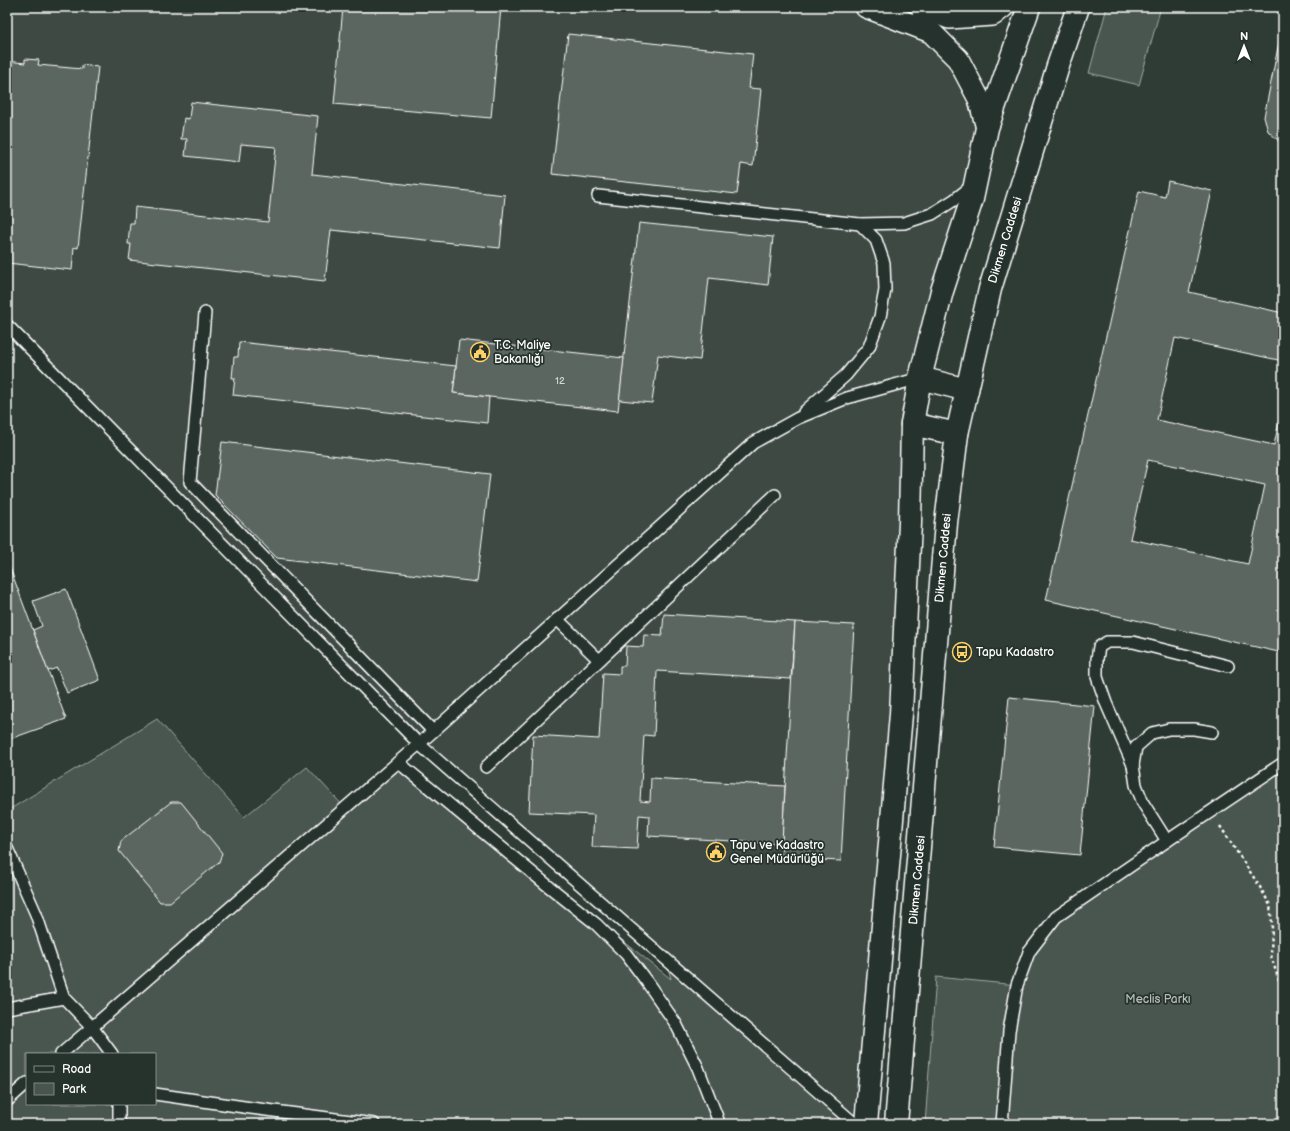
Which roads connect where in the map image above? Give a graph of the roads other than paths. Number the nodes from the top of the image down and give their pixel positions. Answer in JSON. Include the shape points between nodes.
{"nodes":[{"id":1,"x":866,"y":7,"type":"edge"},
{"id":2,"x":921,"y":7,"type":"edge"},
{"id":3,"x":1003,"y":7,"type":"edge"},
{"id":4,"x":1029,"y":7,"type":"edge"},
{"id":5,"x":1078,"y":7,"type":"edge"},
{"id":6,"x":987,"y":128,"type":"junction"},
{"id":7,"x":976,"y":182,"type":"junction"},
{"id":8,"x":598,"y":196,"type":"dead end"},
{"id":9,"x":860,"y":224,"type":"junction"},
{"id":10,"x":205,"y":313,"type":"dead end"},
{"id":11,"x":7,"y":325,"type":"edge"},
{"id":12,"x":920,"y":378,"type":"junction"},
{"id":13,"x":967,"y":390,"type":"junction"},
{"id":14,"x":798,"y":418,"type":"junction"},
{"id":15,"x":912,"y":424,"type":"junction"},
{"id":16,"x":957,"y":434,"type":"junction"},
{"id":17,"x":775,"y":495,"type":"dead end"},
{"id":18,"x":557,"y":619,"type":"junction"},
{"id":19,"x":599,"y":660,"type":"junction"},
{"id":20,"x":1228,"y":666,"type":"dead end"},
{"id":21,"x":433,"y":731,"type":"junction"},
{"id":22,"x":1212,"y":732,"type":"dead end"},
{"id":23,"x":418,"y":744,"type":"junction"},
{"id":24,"x":398,"y":762,"type":"junction"},
{"id":25,"x":1283,"y":764,"type":"edge"},
{"id":26,"x":1133,"y":765,"type":"junction"},
{"id":27,"x":486,"y":767,"type":"dead end"},
{"id":28,"x":1167,"y":841,"type":"junction"},
{"id":29,"x":7,"y":848,"type":"edge"},
{"id":30,"x":64,"y":998,"type":"junction"},
{"id":31,"x":7,"y":1008,"type":"edge"},
{"id":32,"x":92,"y":1027,"type":"junction"},
{"id":33,"x":62,"y":1053,"type":"edge"},
{"id":34,"x":111,"y":1053,"type":"edge"},
{"id":35,"x":26,"y":1085,"type":"edge"},
{"id":36,"x":156,"y":1094,"type":"edge"},
{"id":37,"x":7,"y":1101,"type":"edge"},
{"id":38,"x":119,"y":1105,"type":"edge"},
{"id":39,"x":119,"y":1124,"type":"edge"},
{"id":40,"x":374,"y":1124,"type":"edge"},
{"id":41,"x":719,"y":1124,"type":"edge"},
{"id":42,"x":855,"y":1124,"type":"edge"},
{"id":43,"x":866,"y":1124,"type":"edge"},
{"id":44,"x":896,"y":1124,"type":"edge"},
{"id":45,"x":1002,"y":1124,"type":"edge"}],
"edges":[{"from":1,"to":6,"type":"street","via":[[931,32],[958,59],[979,99]]},
{"from":2,"to":3,"type":"street","via":[[949,18],[993,15]]},
{"from":4,"to":6,"type":"main road"},
{"from":5,"to":13,"type":"main road","name":"Dikmen Caddesi","via":[[990,289]]},
{"from":6,"to":7,"type":"main road"},
{"from":7,"to":9,"type":"lane","via":[[932,214],[904,223]]},
{"from":7,"to":12,"type":"main road","via":[[942,291]]},
{"from":8,"to":9,"type":"lane"},
{"from":9,"to":14,"type":"lane","via":[[876,240],[884,263],[885,290],[880,317],[869,347],[846,375]]},
{"from":10,"to":21,"type":"lane","via":[[190,482]]},
{"from":11,"to":23,"type":"lane"},
{"from":12,"to":13,"type":"main road"},
{"from":12,"to":14,"type":"lane","via":[[847,398]]},
{"from":12,"to":15,"type":"main road"},
{"from":13,"to":16,"type":"main road","name":"Dikmen Caddesi"},
{"from":14,"to":18,"type":"lane","via":[[753,443]]},
{"from":15,"to":16,"type":"main road"},
{"from":15,"to":43,"type":"main road","via":[[901,714]]},
{"from":16,"to":44,"type":"main road","name":"Dikmen Caddesi","via":[[946,523]]},
{"from":17,"to":19,"type":"lane"},
{"from":18,"to":19,"type":"lane"},
{"from":18,"to":21,"type":"lane"},
{"from":19,"to":27,"type":"lane"},
{"from":20,"to":26,"type":"lane","via":[[1132,642],[1107,642],[1099,647],[1097,677]]},
{"from":21,"to":23,"type":"lane"},
{"from":22,"to":26,"type":"lane","via":[[1169,729],[1152,733],[1136,747]]},
{"from":23,"to":24,"type":"lane"},
{"from":23,"to":42,"type":"lane"},
{"from":24,"to":32,"type":"lane"},
{"from":24,"to":41,"type":"lane","via":[[596,924],[626,954],[676,1024],[698,1068]]},
{"from":25,"to":28,"type":"lane"},
{"from":26,"to":28,"type":"lane","via":[[1136,785],[1143,803]]},
{"from":28,"to":45,"type":"lane","via":[[1056,917],[1029,952],[1017,985],[1009,1031]]},
{"from":29,"to":30,"type":"lane","via":[[36,914]]},
{"from":30,"to":31,"type":"lane"},
{"from":30,"to":32,"type":"lane"},
{"from":32,"to":33,"type":"lane"},
{"from":32,"to":34,"type":"lane"},
{"from":35,"to":37,"type":"lane"},
{"from":36,"to":40,"type":"lane"},
{"from":38,"to":39,"type":"lane"}]}
